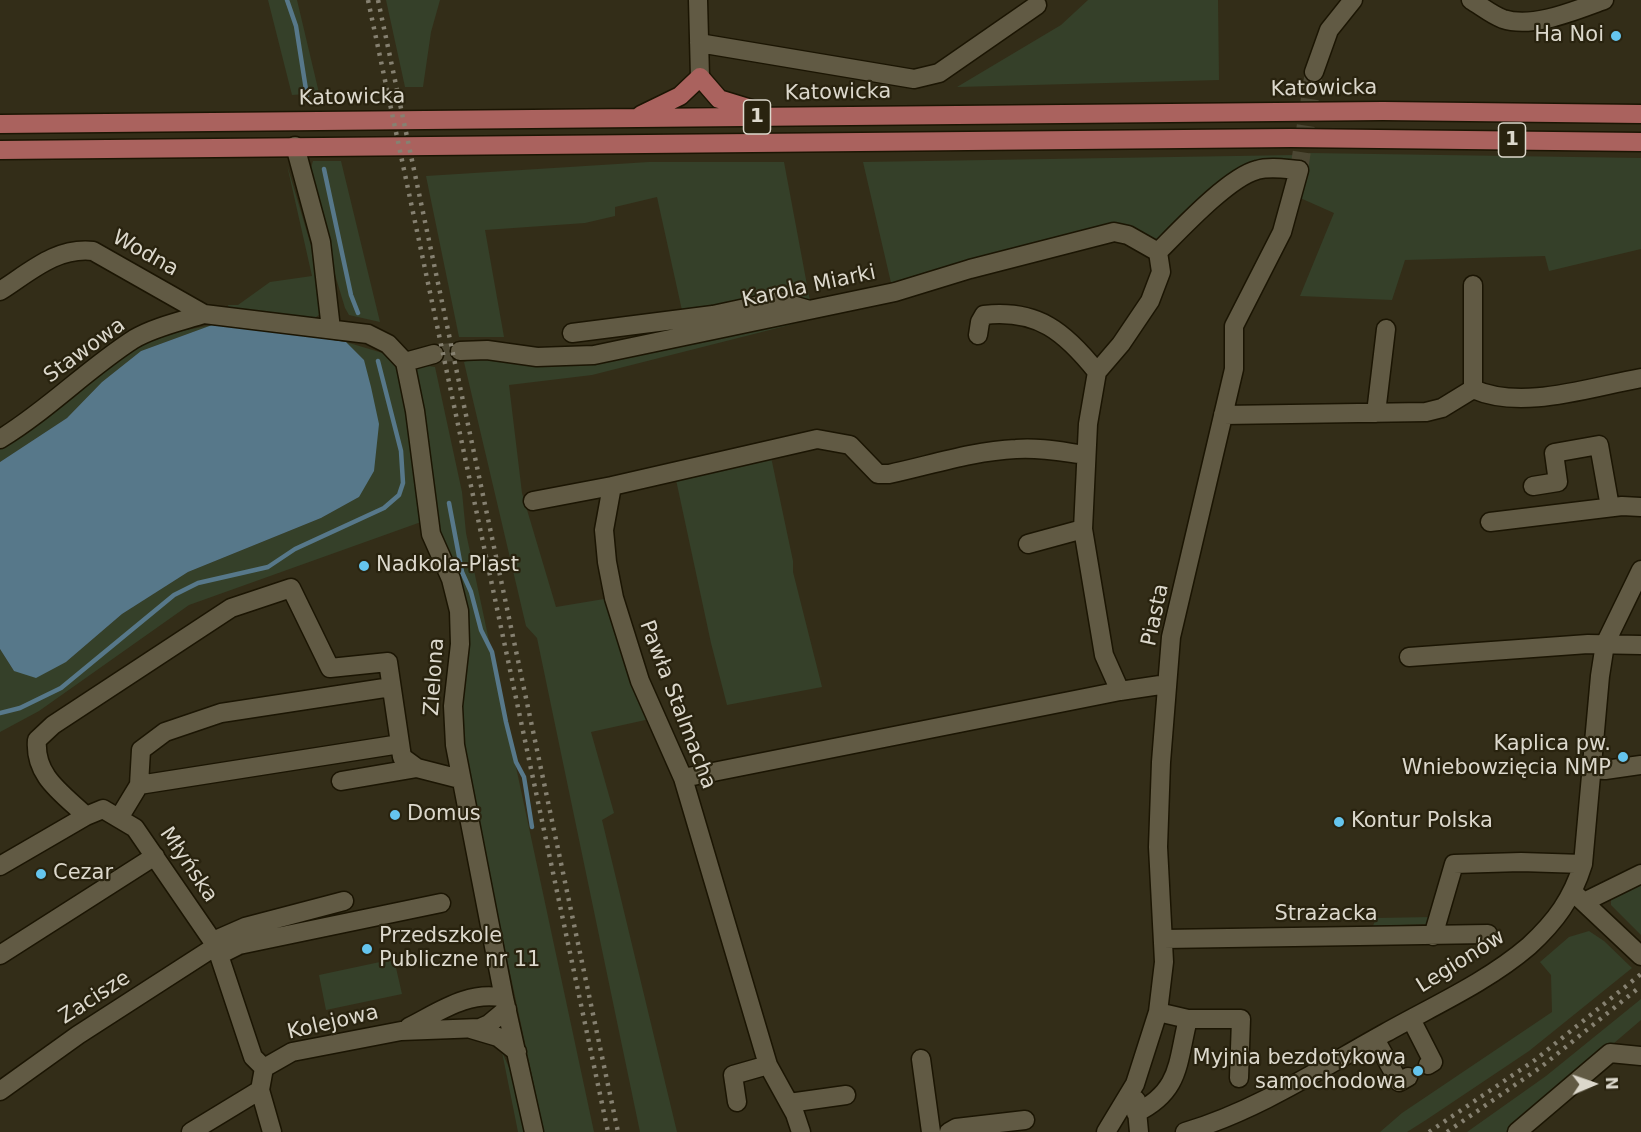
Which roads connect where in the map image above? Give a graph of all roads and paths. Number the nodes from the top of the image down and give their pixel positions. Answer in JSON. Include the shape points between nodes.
{"nodes":[{"id":1,"x":698,"y":0,"type":"edge"},
{"id":2,"x":1353,"y":0,"type":"edge"},
{"id":3,"x":1471,"y":0,"type":"edge"},
{"id":4,"x":1604,"y":0,"type":"edge"},
{"id":5,"x":1037,"y":4,"type":"dead end"},
{"id":6,"x":699,"y":43,"type":"junction"},
{"id":7,"x":1314,"y":72,"type":"tunnel mouth"},
{"id":8,"x":700,"y":77,"type":"junction"},
{"id":9,"x":1641,"y":114,"type":"edge"},
{"id":10,"x":780,"y":116,"type":"junction"},
{"id":11,"x":635,"y":118,"type":"junction"},
{"id":12,"x":0,"y":124,"type":"edge"},
{"id":13,"x":1641,"y":142,"type":"edge"},
{"id":14,"x":295,"y":146,"type":"junction"},
{"id":15,"x":0,"y":150,"type":"edge"},
{"id":16,"x":1158,"y":252,"type":"junction"},
{"id":17,"x":1473,"y":285,"type":"dead end"},
{"id":18,"x":0,"y":291,"type":"edge"},
{"id":19,"x":808,"y":310,"type":"junction"},
{"id":20,"x":204,"y":314,"type":"junction"},
{"id":21,"x":331,"y":329,"type":"junction"},
{"id":22,"x":1386,"y":329,"type":"dead end"},
{"id":23,"x":572,"y":333,"type":"dead end"},
{"id":24,"x":978,"y":335,"type":"dead end"},
{"id":25,"x":460,"y":351,"type":"tunnel mouth"},
{"id":26,"x":434,"y":354,"type":"tunnel mouth"},
{"id":27,"x":405,"y":362,"type":"junction"},
{"id":28,"x":1097,"y":372,"type":"junction"},
{"id":29,"x":1641,"y":378,"type":"edge"},
{"id":30,"x":1473,"y":389,"type":"junction"},
{"id":31,"x":1376,"y":413,"type":"junction"},
{"id":32,"x":1223,"y":416,"type":"junction"},
{"id":33,"x":0,"y":440,"type":"edge"},
{"id":34,"x":1086,"y":455,"type":"junction"},
{"id":35,"x":612,"y":486,"type":"junction"},
{"id":36,"x":1533,"y":486,"type":"dead end"},
{"id":37,"x":533,"y":501,"type":"dead end"},
{"id":38,"x":1610,"y":507,"type":"junction"},
{"id":39,"x":1641,"y":507,"type":"edge"},
{"id":40,"x":1490,"y":522,"type":"dead end"},
{"id":41,"x":1083,"y":529,"type":"junction"},
{"id":42,"x":1028,"y":544,"type":"dead end"},
{"id":43,"x":1641,"y":570,"type":"edge"},
{"id":44,"x":1605,"y":644,"type":"junction"},
{"id":45,"x":1641,"y":645,"type":"edge"},
{"id":46,"x":1409,"y":657,"type":"dead end"},
{"id":47,"x":1167,"y":684,"type":"junction"},
{"id":48,"x":392,"y":687,"type":"junction"},
{"id":49,"x":1120,"y":691,"type":"junction"},
{"id":50,"x":400,"y":744,"type":"junction"},
{"id":51,"x":1641,"y":765,"type":"edge"},
{"id":52,"x":417,"y":768,"type":"junction"},
{"id":53,"x":1591,"y":769,"type":"junction"},
{"id":54,"x":683,"y":778,"type":"junction"},
{"id":55,"x":460,"y":779,"type":"junction"},
{"id":56,"x":341,"y":781,"type":"dead end"},
{"id":57,"x":139,"y":785,"type":"junction"},
{"id":58,"x":86,"y":816,"type":"junction"},
{"id":59,"x":119,"y":818,"type":"junction"},
{"id":60,"x":155,"y":856,"type":"junction"},
{"id":61,"x":1583,"y":864,"type":"junction"},
{"id":62,"x":0,"y":866,"type":"edge"},
{"id":63,"x":1641,"y":874,"type":"edge"},
{"id":64,"x":1579,"y":897,"type":"junction"},
{"id":65,"x":344,"y":902,"type":"dead end"},
{"id":66,"x":441,"y":903,"type":"dead end"},
{"id":67,"x":1488,"y":934,"type":"dead end"},
{"id":68,"x":1433,"y":936,"type":"junction"},
{"id":69,"x":1164,"y":939,"type":"junction"},
{"id":70,"x":216,"y":947,"type":"junction"},
{"id":71,"x":0,"y":955,"type":"edge"},
{"id":72,"x":1641,"y":956,"type":"edge"},
{"id":73,"x":506,"y":1003,"type":"junction"},
{"id":74,"x":1158,"y":1012,"type":"junction"},
{"id":75,"x":1188,"y":1019,"type":"junction"},
{"id":76,"x":1411,"y":1019,"type":"junction"},
{"id":77,"x":471,"y":1029,"type":"junction"},
{"id":78,"x":401,"y":1031,"type":"junction"},
{"id":79,"x":1375,"y":1039,"type":"junction"},
{"id":80,"x":517,"y":1052,"type":"junction"},
{"id":81,"x":1641,"y":1056,"type":"edge"},
{"id":82,"x":921,"y":1059,"type":"dead end"},
{"id":83,"x":768,"y":1065,"type":"junction"},
{"id":84,"x":1428,"y":1065,"type":"dead end"},
{"id":85,"x":264,"y":1068,"type":"junction"},
{"id":86,"x":1408,"y":1077,"type":"dead end"},
{"id":87,"x":1239,"y":1078,"type":"dead end"},
{"id":88,"x":1135,"y":1083,"type":"junction"},
{"id":89,"x":260,"y":1090,"type":"junction"},
{"id":90,"x":0,"y":1091,"type":"edge"},
{"id":91,"x":846,"y":1095,"type":"dead end"},
{"id":92,"x":737,"y":1102,"type":"dead end"},
{"id":93,"x":789,"y":1103,"type":"junction"},
{"id":94,"x":1136,"y":1113,"type":"junction"},
{"id":95,"x":1025,"y":1120,"type":"dead end"},
{"id":96,"x":1111,"y":1129,"type":"edge"},
{"id":97,"x":191,"y":1132,"type":"edge"},
{"id":98,"x":272,"y":1132,"type":"edge"},
{"id":99,"x":534,"y":1132,"type":"edge"},
{"id":100,"x":801,"y":1132,"type":"edge"},
{"id":101,"x":931,"y":1132,"type":"edge"},
{"id":102,"x":949,"y":1132,"type":"edge"},
{"id":103,"x":1139,"y":1132,"type":"edge"},
{"id":104,"x":1185,"y":1132,"type":"edge"},
{"id":105,"x":1517,"y":1132,"type":"edge"}],
"edges":[{"from":1,"to":6,"type":"street"},
{"from":2,"to":7,"type":"street","via":[[1329,30]]},
{"from":3,"to":4,"type":"street","via":[[1504,20],[1554,18]]},
{"from":5,"to":6,"type":"street","via":[[939,73],[914,79]]},
{"from":6,"to":8,"type":"street"},
{"from":8,"to":10,"type":"main road","via":[[719,99]]},
{"from":8,"to":11,"type":"main road","via":[[680,96]]},
{"from":9,"to":10,"type":"main road","name":"Katowicka","number":"1","via":[[1383,111]]},
{"from":10,"to":11,"type":"main road","name":"Katowicka","number":"1"},
{"from":11,"to":12,"type":"main road","name":"Katowicka","number":"1"},
{"from":13,"to":14,"type":"main road","number":"1","via":[[1291,138]]},
{"from":14,"to":15,"type":"main road","number":"1"},
{"from":14,"to":21,"type":"street","via":[[321,242]]},
{"from":16,"to":19,"type":"street","name":"Karola Miarki","via":[[1128,235],[1114,232],[895,292]]},
{"from":16,"to":28,"type":"street","via":[[1161,272],[1150,301],[1121,345]]},
{"from":16,"to":32,"type":"street","name":"Piasta","via":[[1243,176],[1258,169],[1299,170],[1282,232],[1234,326],[1234,369]]},
{"from":17,"to":30,"type":"street"},
{"from":18,"to":20,"type":"street","name":"Wodna","via":[[56,254],[93,250]]},
{"from":19,"to":23,"type":"street","via":[[778,301],[713,315]]},
{"from":19,"to":25,"type":"street","name":"Karola Miarki","via":[[594,355],[537,357],[487,350]]},
{"from":20,"to":21,"type":"street"},
{"from":20,"to":33,"type":"street","name":"Stawowa","via":[[136,338]]},
{"from":21,"to":27,"type":"street","via":[[374,336]]},
{"from":22,"to":31,"type":"street"},
{"from":24,"to":28,"type":"street","via":[[984,315],[1031,316],[1070,341]]},
{"from":26,"to":27,"type":"street"},
{"from":27,"to":55,"type":"street","name":"Zielona","via":[[431,534],[451,579],[461,625],[453,706]]},
{"from":28,"to":34,"type":"street"},
{"from":29,"to":30,"type":"street","via":[[1520,400]]},
{"from":30,"to":31,"type":"street","via":[[1442,408],[1426,412]]},
{"from":31,"to":32,"type":"street"},
{"from":32,"to":47,"type":"street","name":"Piasta","via":[[1171,637]]},
{"from":34,"to":35,"type":"street","via":[[1046,449],[1008,450],[878,474],[850,445],[817,439]]},
{"from":34,"to":41,"type":"street"},
{"from":35,"to":37,"type":"street"},
{"from":35,"to":54,"type":"street","name":"Pawła Stalmacha","via":[[604,530],[614,598],[640,681]]},
{"from":36,"to":38,"type":"street","via":[[1558,482],[1554,453],[1599,445]]},
{"from":38,"to":39,"type":"street"},
{"from":38,"to":40,"type":"street"},
{"from":41,"to":42,"type":"street"},
{"from":41,"to":49,"type":"street","via":[[1104,655]]},
{"from":43,"to":44,"type":"street","name":"Legionów"},
{"from":44,"to":45,"type":"street"},
{"from":44,"to":46,"type":"street"},
{"from":44,"to":53,"type":"street","name":"Legionów"},
{"from":47,"to":49,"type":"street"},
{"from":47,"to":69,"type":"street","name":"Piasta","via":[[1158,847]]},
{"from":48,"to":50,"type":"street"},
{"from":48,"to":57,"type":"street","via":[[221,713],[165,732],[141,750]]},
{"from":48,"to":58,"type":"street","via":[[388,662],[330,668],[291,588],[231,608],[53,725],[37,740],[36,757],[47,780]]},
{"from":49,"to":54,"type":"street"},
{"from":50,"to":52,"type":"street","via":[[402,757]]},
{"from":50,"to":57,"type":"street"},
{"from":51,"to":53,"type":"street"},
{"from":52,"to":55,"type":"street"},
{"from":52,"to":56,"type":"street"},
{"from":53,"to":61,"type":"street","name":"Legionów"},
{"from":54,"to":83,"type":"street","name":"Pawła Stalmacha"},
{"from":55,"to":73,"type":"street","name":"Zielona"},
{"from":57,"to":59,"type":"street"},
{"from":58,"to":59,"type":"street","via":[[103,809]]},
{"from":58,"to":62,"type":"street"},
{"from":59,"to":60,"type":"street","name":"Młyńska","via":[[135,828]]},
{"from":60,"to":70,"type":"street","name":"Młyńska"},
{"from":60,"to":71,"type":"street"},
{"from":61,"to":64,"type":"street","name":"Legionów"},
{"from":61,"to":68,"type":"street","via":[[1454,864]]},
{"from":63,"to":64,"type":"street"},
{"from":64,"to":72,"type":"street"},
{"from":64,"to":76,"type":"street","name":"Legionów","via":[[1499,968]]},
{"from":65,"to":70,"type":"street","via":[[245,927]]},
{"from":66,"to":70,"type":"street"},
{"from":67,"to":68,"type":"street","name":"Strażacka"},
{"from":68,"to":69,"type":"street","name":"Strażacka"},
{"from":69,"to":74,"type":"street","name":"Piasta"},
{"from":70,"to":85,"type":"street","name":"Młyńska","via":[[253,1057]]},
{"from":70,"to":90,"type":"street","name":"Zacisze","via":[[78,1035]]},
{"from":73,"to":77,"type":"street","name":"Kolejowa","via":[[489,1023]]},
{"from":73,"to":78,"type":"street","name":"Kolejowa","via":[[491,994],[473,996]]},
{"from":73,"to":80,"type":"street"},
{"from":74,"to":75,"type":"street"},
{"from":74,"to":88,"type":"street","name":"Piasta"},
{"from":75,"to":87,"type":"street","via":[[1240,1019]]},
{"from":75,"to":94,"type":"street","via":[[1170,1088]]},
{"from":76,"to":79,"type":"street","name":"Legionów"},
{"from":76,"to":84,"type":"street","via":[[1433,1062]]},
{"from":77,"to":78,"type":"street","name":"Kolejowa"},
{"from":77,"to":80,"type":"street","name":"Kolejowa","via":[[498,1037]]},
{"from":78,"to":85,"type":"street","name":"Kolejowa","via":[[292,1052]]},
{"from":79,"to":86,"type":"street","via":[[1399,1082]]},
{"from":79,"to":104,"type":"street","name":"Legionów","via":[[1245,1110]]},
{"from":80,"to":99,"type":"street"},
{"from":81,"to":105,"type":"street","via":[[1610,1053]]},
{"from":82,"to":101,"type":"street"},
{"from":83,"to":92,"type":"street","via":[[733,1075]]},
{"from":83,"to":93,"type":"street","name":"Pawła Stalmacha"},
{"from":85,"to":89,"type":"street"},
{"from":88,"to":94,"type":"street","name":"Piasta"},
{"from":88,"to":96,"type":"street","name":"Piasta"},
{"from":89,"to":97,"type":"street"},
{"from":89,"to":98,"type":"street"},
{"from":91,"to":93,"type":"street"},
{"from":93,"to":100,"type":"street","name":"Pawła Stalmacha"},
{"from":94,"to":103,"type":"street","name":"Piasta"},
{"from":95,"to":102,"type":"street"}]}
